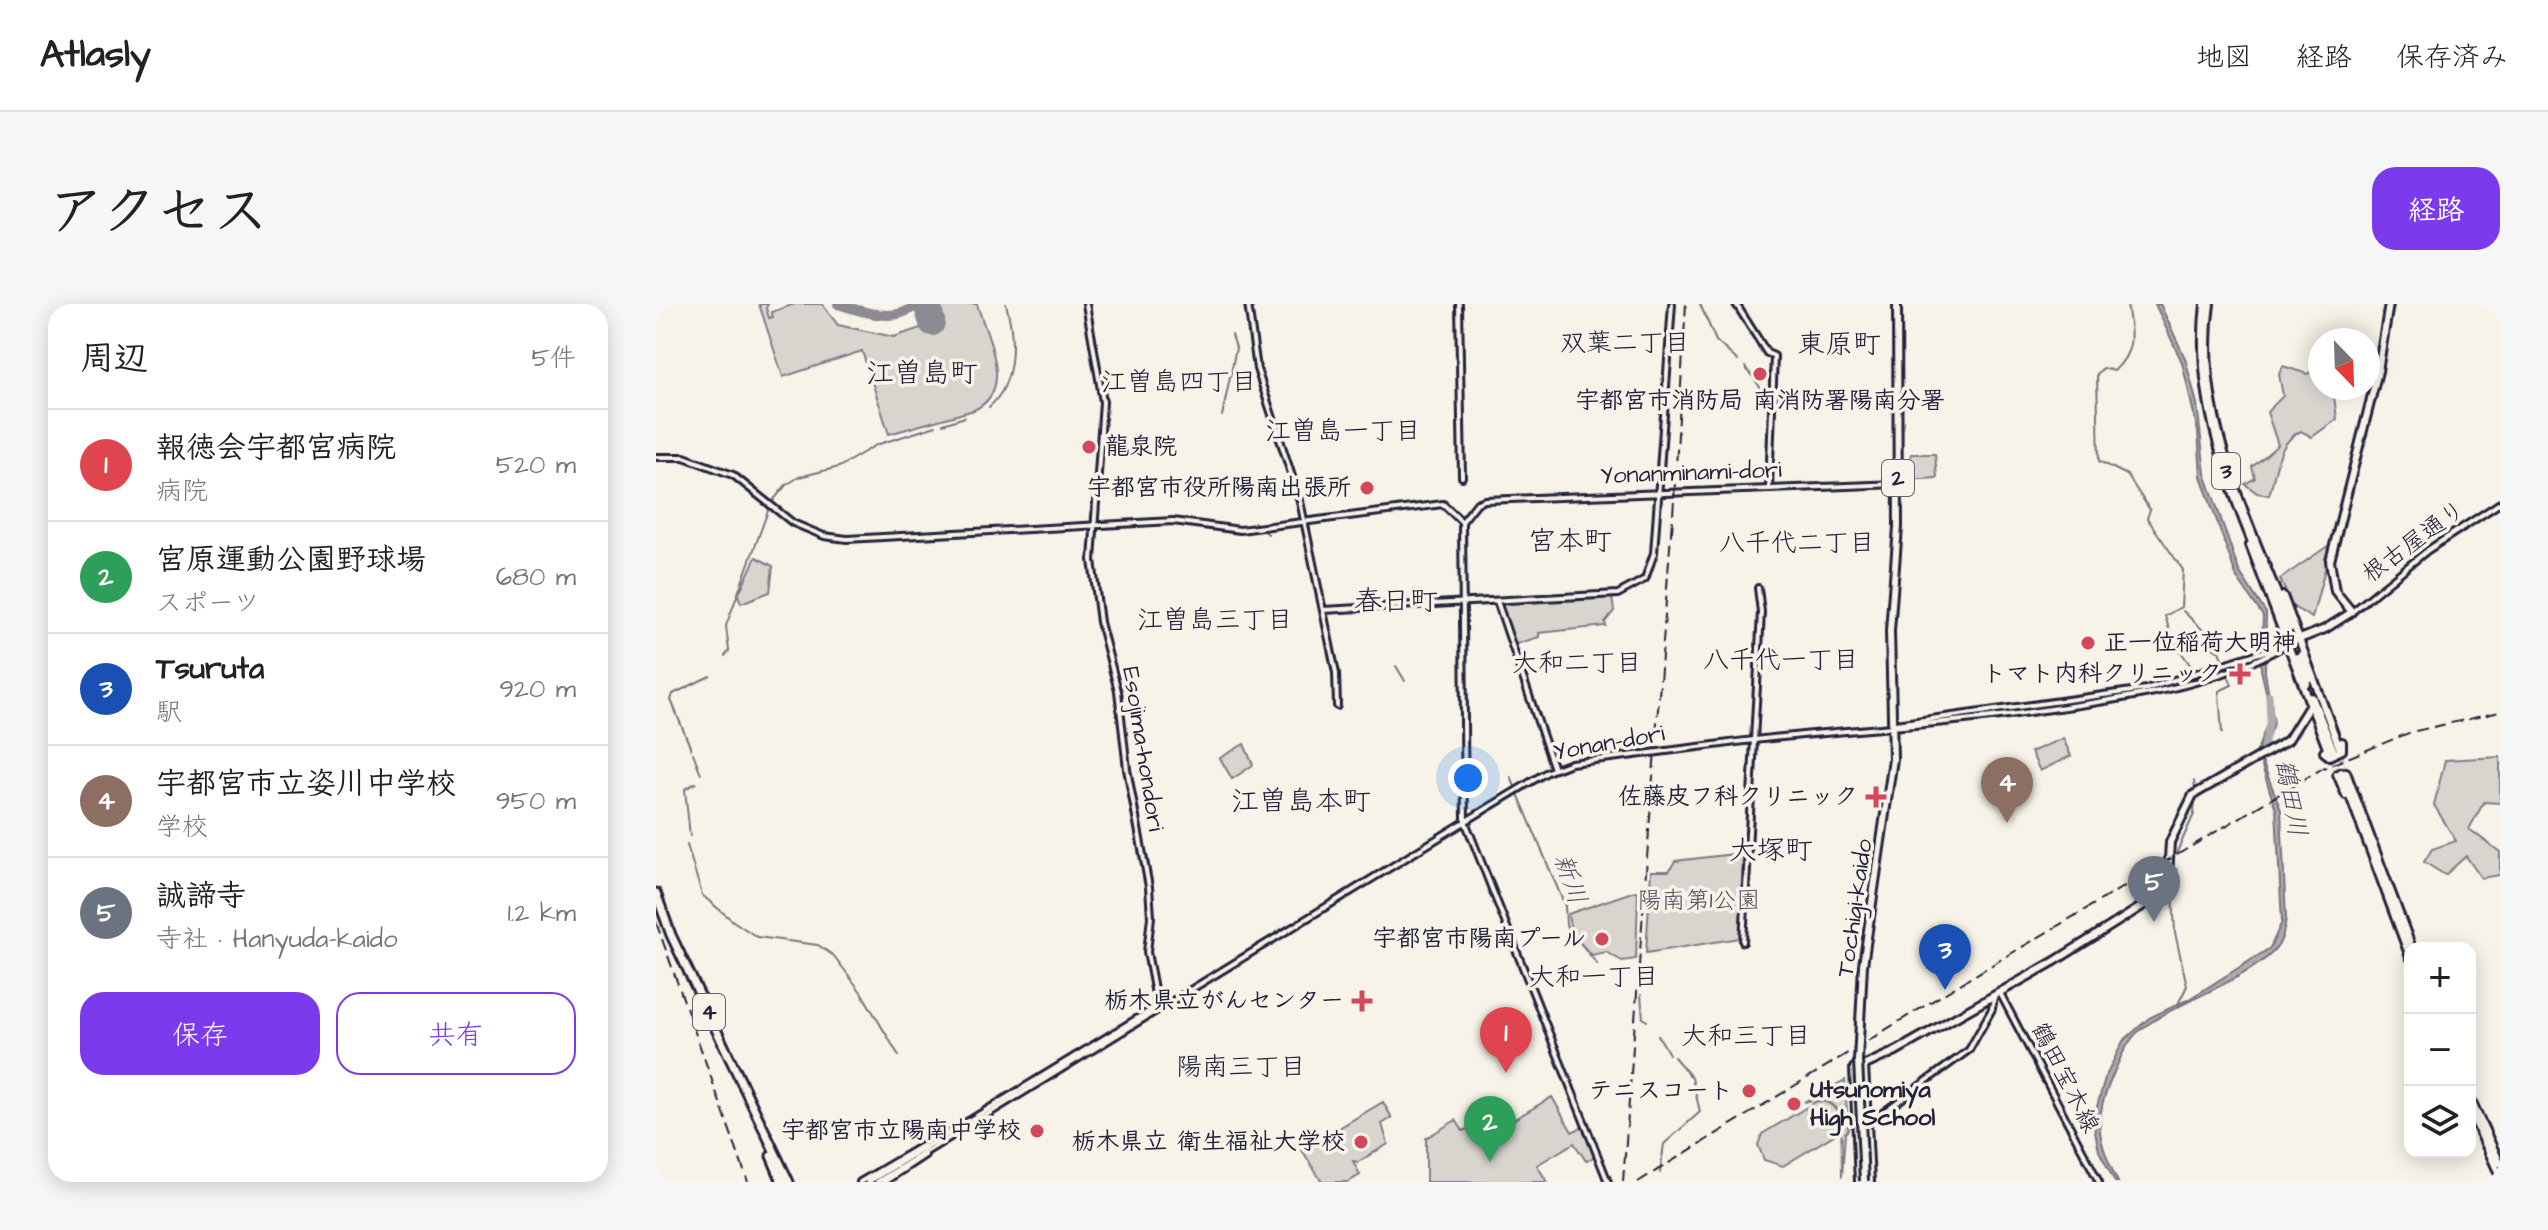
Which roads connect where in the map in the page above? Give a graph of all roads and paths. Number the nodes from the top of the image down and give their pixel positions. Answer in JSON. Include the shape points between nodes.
{"nodes":[{"id":1,"x":1086,"y":304,"type":"edge"},
{"id":2,"x":1248,"y":304,"type":"edge"},
{"id":3,"x":1459,"y":304,"type":"edge"},
{"id":4,"x":1672,"y":304,"type":"edge"},
{"id":5,"x":1736,"y":304,"type":"edge"},
{"id":6,"x":1897,"y":304,"type":"edge"},
{"id":7,"x":2207,"y":304,"type":"edge"},
{"id":8,"x":2389,"y":304,"type":"edge"},
{"id":9,"x":656,"y":457,"type":"edge"},
{"id":10,"x":1462,"y":477,"type":"dead end"},
{"id":11,"x":1898,"y":484,"type":"junction"},
{"id":12,"x":1769,"y":488,"type":"junction"},
{"id":13,"x":2235,"y":488,"type":"junction"},
{"id":14,"x":1659,"y":492,"type":"junction"},
{"id":15,"x":2500,"y":503,"type":"edge"},
{"id":16,"x":1304,"y":522,"type":"junction"},
{"id":17,"x":1462,"y":522,"type":"junction"},
{"id":18,"x":1093,"y":525,"type":"junction"},
{"id":19,"x":1758,"y":588,"type":"dead end"},
{"id":20,"x":1497,"y":601,"type":"junction"},
{"id":21,"x":1463,"y":603,"type":"junction"},
{"id":22,"x":1323,"y":610,"type":"junction"},
{"id":23,"x":2352,"y":612,"type":"junction"},
{"id":24,"x":2289,"y":629,"type":"tunnel mouth"},
{"id":25,"x":2300,"y":639,"type":"junction"},
{"id":26,"x":2287,"y":644,"type":"junction"},
{"id":27,"x":2261,"y":654,"type":"junction"},
{"id":28,"x":2299,"y":656,"type":"tunnel mouth"},
{"id":29,"x":2310,"y":665,"type":"junction"},
{"id":30,"x":2297,"y":671,"type":"junction"},
{"id":31,"x":1337,"y":706,"type":"dead end"},
{"id":32,"x":2308,"y":708,"type":"junction"},
{"id":33,"x":1892,"y":726,"type":"junction"},
{"id":34,"x":1755,"y":741,"type":"junction"},
{"id":35,"x":2334,"y":749,"type":"junction"},
{"id":36,"x":1554,"y":769,"type":"junction"},
{"id":37,"x":2357,"y":807,"type":"junction"},
{"id":38,"x":1465,"y":821,"type":"junction"},
{"id":39,"x":656,"y":893,"type":"edge"},
{"id":40,"x":1743,"y":942,"type":"dead end"},
{"id":41,"x":2405,"y":942,"type":"edge"},
{"id":42,"x":2410,"y":942,"type":"edge"},
{"id":43,"x":1999,"y":991,"type":"junction"},
{"id":44,"x":1158,"y":1010,"type":"junction"},
{"id":45,"x":1854,"y":1068,"type":"dead end"},
{"id":46,"x":2476,"y":1111,"type":"edge"},
{"id":47,"x":1867,"y":1124,"type":"junction"},
{"id":48,"x":2476,"y":1124,"type":"edge"},
{"id":49,"x":763,"y":1131,"type":"junction"},
{"id":50,"x":936,"y":1140,"type":"junction"},
{"id":51,"x":933,"y":1148,"type":"junction"},
{"id":52,"x":2500,"y":1163,"type":"edge"},
{"id":53,"x":2500,"y":1176,"type":"edge"},
{"id":54,"x":782,"y":1182,"type":"edge"},
{"id":55,"x":789,"y":1182,"type":"edge"},
{"id":56,"x":860,"y":1182,"type":"edge"},
{"id":57,"x":868,"y":1182,"type":"edge"},
{"id":58,"x":877,"y":1182,"type":"edge"},
{"id":59,"x":884,"y":1182,"type":"edge"},
{"id":60,"x":1608,"y":1182,"type":"edge"},
{"id":61,"x":1865,"y":1182,"type":"edge"},
{"id":62,"x":2099,"y":1182,"type":"edge"}],
"edges":[{"from":1,"to":18,"type":"street","name":"Esojima-hondori","via":[[1103,402]]},
{"from":2,"to":16,"type":"street","via":[[1257,369]]},
{"from":3,"to":10,"type":"street"},
{"from":4,"to":14,"type":"street"},
{"from":5,"to":12,"type":"street","via":[[1774,356]]},
{"from":6,"to":11,"type":"main road","name":"Tochigi-kaido","number":"2"},
{"from":7,"to":13,"type":"main road","number":"3","via":[[2210,395]]},
{"from":8,"to":23,"type":"main road","via":[[2378,371],[2330,561],[2335,591]]},
{"from":9,"to":18,"type":"street","via":[[684,457],[733,475],[793,523],[824,536],[863,539]]},
{"from":11,"to":12,"type":"street","name":"Yonanminami-dori"},
{"from":11,"to":33,"type":"main road","name":"Tochigi-kaido","number":"2","via":[[1890,621]]},
{"from":12,"to":14,"type":"street","name":"Yonanminami-dori"},
{"from":13,"to":24,"type":"main road","number":"3"},
{"from":13,"to":25,"type":"main road","number":"3"},
{"from":13,"to":26,"type":"main road","number":"3","via":[[2235,502]]},
{"from":14,"to":17,"type":"street","name":"Yonanminami-dori","via":[[1485,500]]},
{"from":14,"to":20,"type":"street","via":[[1651,568],[1633,588],[1618,594]]},
{"from":15,"to":23,"type":"street","name":"根古屋通り","via":[[2428,550]]},
{"from":16,"to":17,"type":"street","via":[[1443,504]]},
{"from":16,"to":18,"type":"street","via":[[1240,530],[1173,521]]},
{"from":16,"to":22,"type":"street"},
{"from":17,"to":21,"type":"street"},
{"from":18,"to":44,"type":"street","name":"Esojima-hondori","via":[[1100,622],[1118,691],[1149,887],[1147,952]]},
{"from":19,"to":34,"type":"street"},
{"from":20,"to":21,"type":"street"},
{"from":20,"to":36,"type":"street"},
{"from":21,"to":22,"type":"street"},
{"from":21,"to":38,"type":"street"},
{"from":22,"to":31,"type":"street"},
{"from":23,"to":25,"type":"main road"},
{"from":25,"to":26,"type":"main road"},
{"from":25,"to":29,"type":"main road","number":"3"},
{"from":26,"to":27,"type":"street"},
{"from":26,"to":30,"type":"main road","number":"3"},
{"from":27,"to":33,"type":"street","via":[[2135,692]]},
{"from":27,"to":33,"type":"street","via":[[2147,695],[1969,722]]},
{"from":28,"to":35,"type":"main road"},
{"from":29,"to":32,"type":"main road","via":[[2342,750],[2325,753]]},
{"from":29,"to":35,"type":"main road","number":"3"},
{"from":30,"to":32,"type":"main road"},
{"from":30,"to":35,"type":"main road","number":"3"},
{"from":32,"to":43,"type":"main road","via":[[2293,736],[2191,798],[2170,842],[2167,877],[2144,905]]},
{"from":33,"to":34,"type":"street","name":"Yonan-dori"},
{"from":33,"to":61,"type":"main road","name":"Tochigi-kaido","number":"2","bridge":true,"via":[[1888,805],[1863,965],[1858,1061]]},
{"from":34,"to":36,"type":"street","name":"Yonan-dori","bridge":true},
{"from":34,"to":40,"type":"street"},
{"from":36,"to":38,"type":"street","name":"Yonan-dori"},
{"from":37,"to":37,"type":"main road","via":[[2343,772]]},
{"from":37,"to":41,"type":"main road"},
{"from":37,"to":42,"type":"main road"},
{"from":38,"to":44,"type":"street","name":"Yonan-dori"},
{"from":38,"to":60,"type":"street"},
{"from":39,"to":49,"type":"highway","number":"4"},
{"from":43,"to":47,"type":"street","via":[[1969,1050]]},
{"from":43,"to":47,"type":"main road","via":[[1864,1065]]},
{"from":43,"to":62,"type":"street","name":"鶴田宝木線"},
{"from":44,"to":50,"type":"street"},
{"from":44,"to":51,"type":"street"},
{"from":45,"to":61,"type":"main road"},
{"from":46,"to":52,"type":"main road"},
{"from":47,"to":61,"type":"main road"},
{"from":48,"to":53,"type":"main road"},
{"from":49,"to":54,"type":"highway","number":"4"},
{"from":49,"to":55,"type":"highway","number":"4"},
{"from":50,"to":56,"type":"street"},
{"from":50,"to":57,"type":"street"},
{"from":51,"to":58,"type":"street"},
{"from":51,"to":59,"type":"street"}]}
